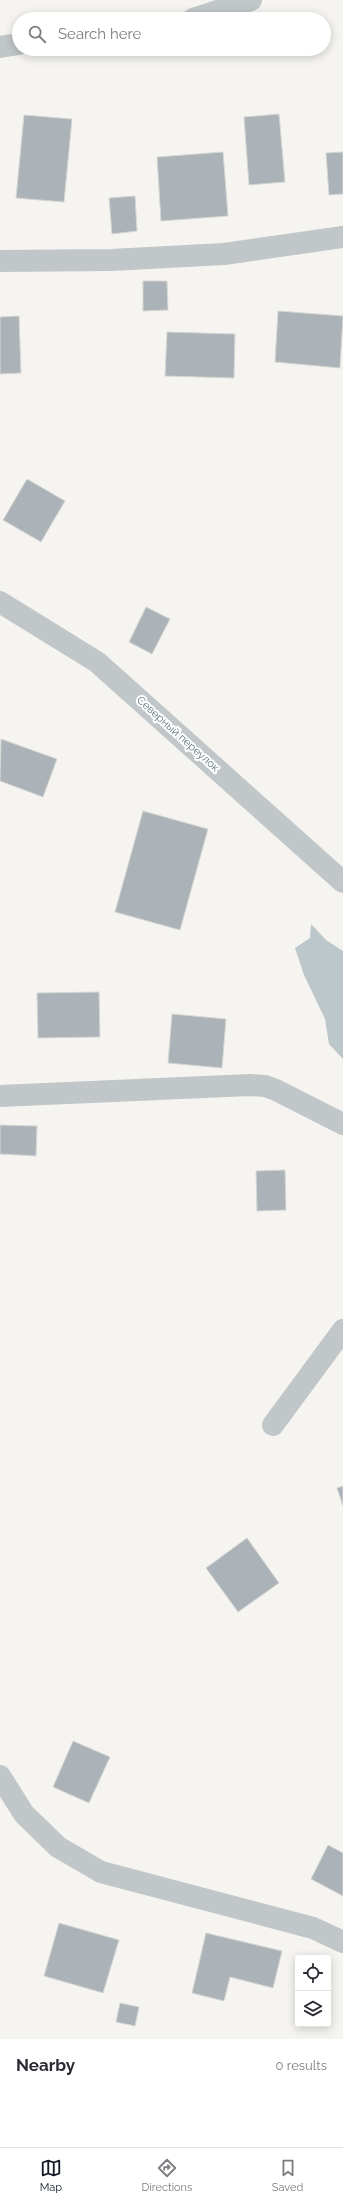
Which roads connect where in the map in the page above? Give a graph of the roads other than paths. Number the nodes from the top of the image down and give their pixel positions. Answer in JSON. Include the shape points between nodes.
{"nodes":[{"id":1,"x":251,"y":0,"type":"edge"},
{"id":2,"x":214,"y":12,"type":"edge"},
{"id":3,"x":12,"y":45,"type":"edge"},
{"id":4,"x":0,"y":47,"type":"edge"},
{"id":5,"x":343,"y":237,"type":"edge"},
{"id":6,"x":0,"y":261,"type":"edge"},
{"id":7,"x":0,"y":602,"type":"edge"},
{"id":8,"x":343,"y":882,"type":"edge"},
{"id":9,"x":0,"y":1096,"type":"edge"},
{"id":10,"x":343,"y":1124,"type":"edge"},
{"id":11,"x":343,"y":1330,"type":"edge"},
{"id":12,"x":273,"y":1425,"type":"dead end"},
{"id":13,"x":0,"y":1776,"type":"edge"},
{"id":14,"x":343,"y":1942,"type":"edge"}],
"edges":[{"from":1,"to":2,"type":"street"},
{"from":3,"to":4,"type":"street"},
{"from":5,"to":6,"type":"street","via":[[224,254],[111,260]]},
{"from":7,"to":8,"type":"street","name":"Северный переулок","via":[[97,662]]},
{"from":9,"to":10,"type":"street","via":[[265,1086]]},
{"from":11,"to":12,"type":"street"},
{"from":13,"to":14,"type":"street","via":[[24,1814],[58,1847],[101,1872],[313,1928]]}]}
